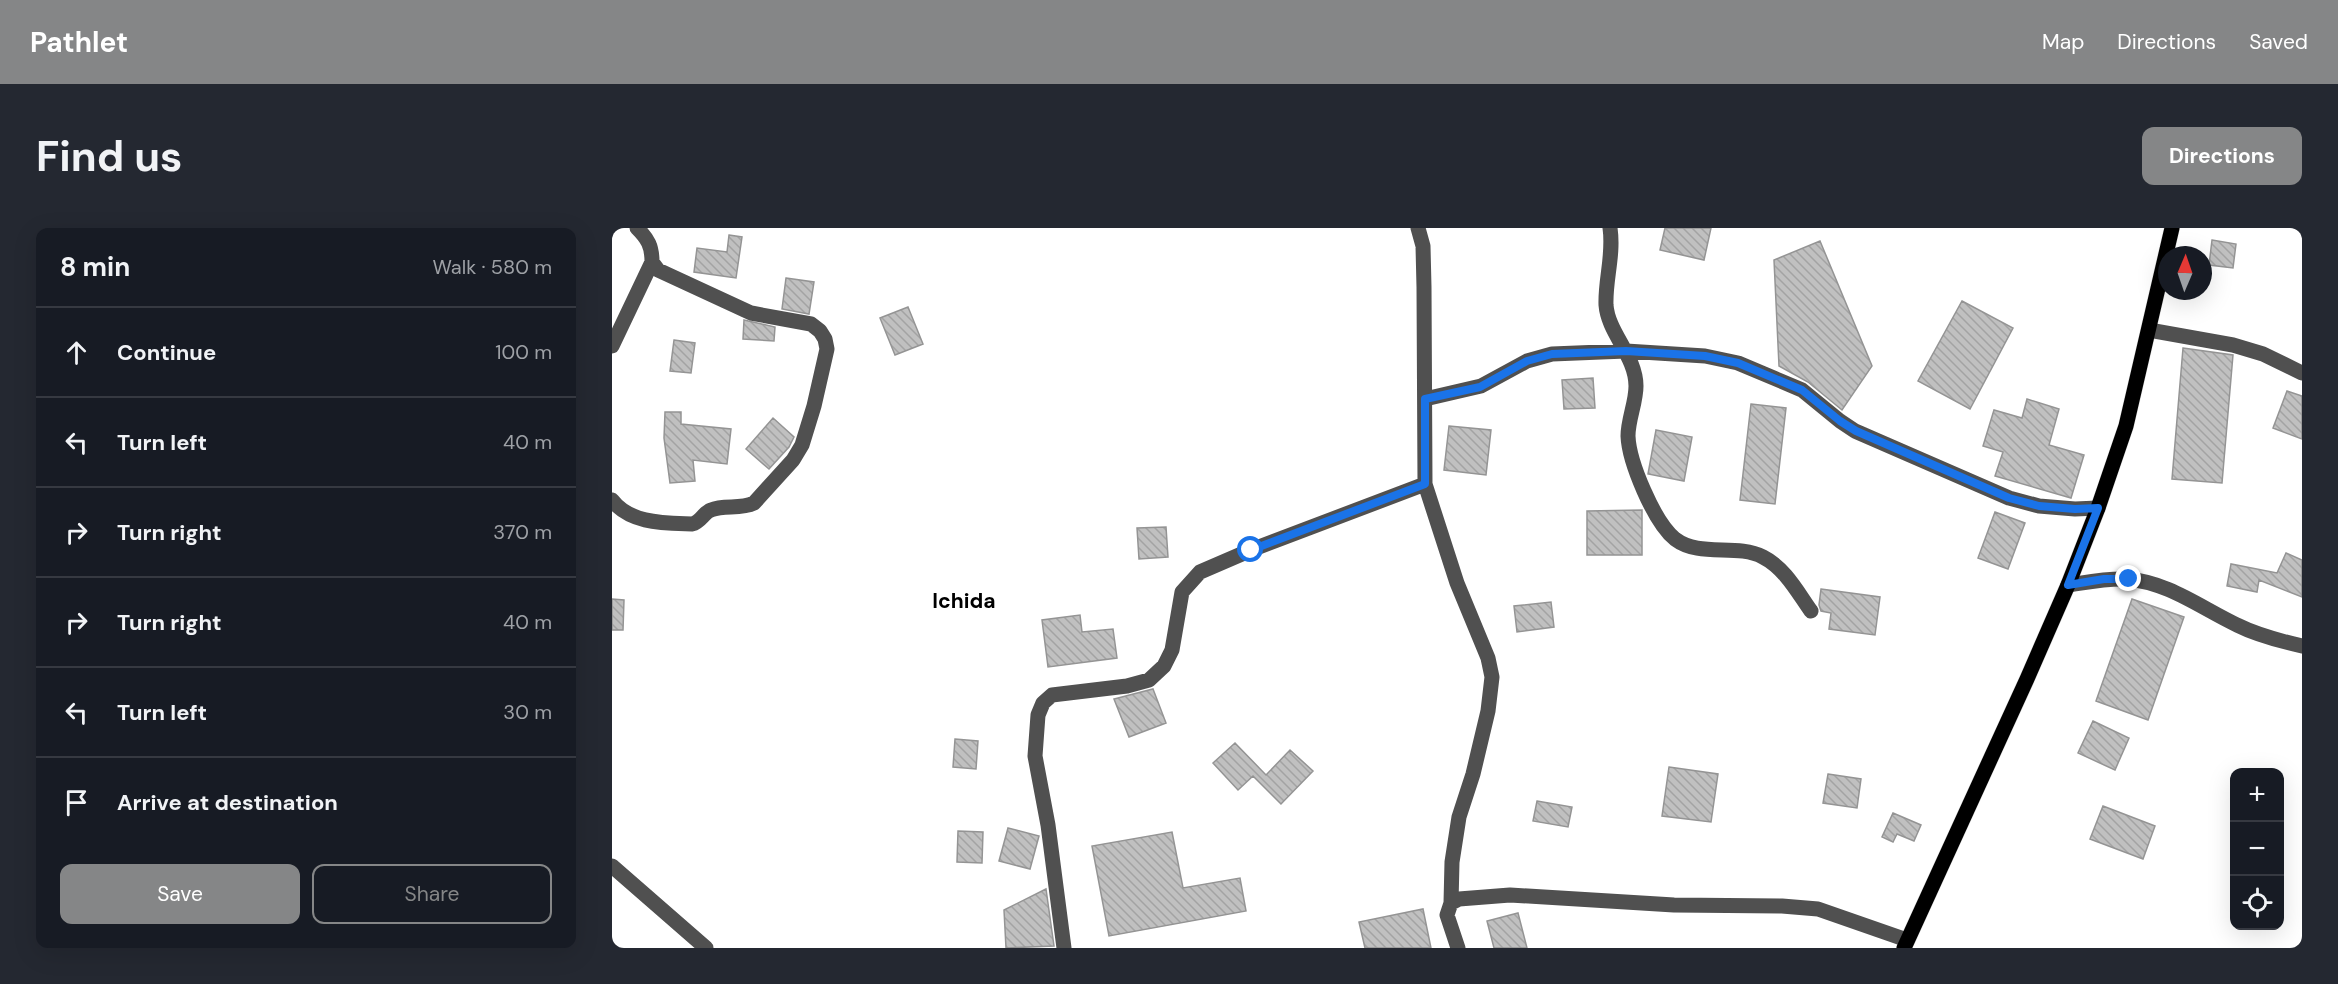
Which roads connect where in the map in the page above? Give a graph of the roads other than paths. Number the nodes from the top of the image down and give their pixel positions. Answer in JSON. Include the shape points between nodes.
{"nodes":[{"id":1,"x":637,"y":228,"type":"edge"},
{"id":2,"x":1418,"y":228,"type":"edge"},
{"id":3,"x":1611,"y":228,"type":"edge"},
{"id":4,"x":2172,"y":228,"type":"edge"},
{"id":5,"x":652,"y":262,"type":"junction"},
{"id":6,"x":2150,"y":330,"type":"junction"},
{"id":7,"x":612,"y":346,"type":"edge"},
{"id":8,"x":1626,"y":351,"type":"junction"},
{"id":9,"x":2302,"y":373,"type":"edge"},
{"id":10,"x":1425,"y":399,"type":"junction"},
{"id":11,"x":1425,"y":484,"type":"junction"},
{"id":12,"x":612,"y":500,"type":"edge"},
{"id":13,"x":2098,"y":508,"type":"junction"},
{"id":14,"x":2068,"y":585,"type":"junction"},
{"id":15,"x":1811,"y":611,"type":"dead end"},
{"id":16,"x":2302,"y":646,"type":"edge"},
{"id":17,"x":612,"y":866,"type":"edge"},
{"id":18,"x":1451,"y":903,"type":"junction"},
{"id":19,"x":1906,"y":944,"type":"edge"},
{"id":20,"x":706,"y":948,"type":"edge"},
{"id":21,"x":1064,"y":948,"type":"edge"},
{"id":22,"x":1458,"y":948,"type":"edge"}],
"edges":[{"from":1,"to":5,"type":"street","via":[[648,240]]},
{"from":2,"to":10,"type":"street","via":[[1423,246]]},
{"from":3,"to":8,"type":"street","via":[[1606,306]]},
{"from":4,"to":6,"type":"main road"},
{"from":5,"to":7,"type":"street"},
{"from":5,"to":12,"type":"street","via":[[658,270],[751,313],[811,324],[820,331],[827,349],[802,445],[754,503],[712,509],[692,524],[644,519],[626,513]]},
{"from":6,"to":9,"type":"street","via":[[2234,345]]},
{"from":6,"to":13,"type":"main road","via":[[2126,426]]},
{"from":8,"to":10,"type":"street","via":[[1552,354],[1527,361],[1480,387]]},
{"from":8,"to":13,"type":"street","via":[[1705,356],[1738,363],[1802,390],[1856,431],[1999,494],[2039,506]]},
{"from":8,"to":15,"type":"street","via":[[1636,387],[1628,436],[1631,457],[1660,520],[1674,538],[1688,546],[1743,550],[1764,557],[1781,570]]},
{"from":10,"to":11,"type":"street"},
{"from":11,"to":18,"type":"street","via":[[1492,677],[1488,711],[1455,834]]},
{"from":11,"to":21,"type":"street","via":[[1200,572],[1182,592],[1172,650],[1164,666],[1149,680],[1052,695],[1043,703],[1038,715],[1035,756]]},
{"from":13,"to":14,"type":"main road"},
{"from":14,"to":16,"type":"street","via":[[2104,579],[2156,585],[2240,627]]},
{"from":14,"to":19,"type":"main road"},
{"from":17,"to":20,"type":"street"},
{"from":18,"to":19,"type":"street","via":[[1510,895],[1818,909]]},
{"from":18,"to":22,"type":"street","via":[[1447,915]]}]}
